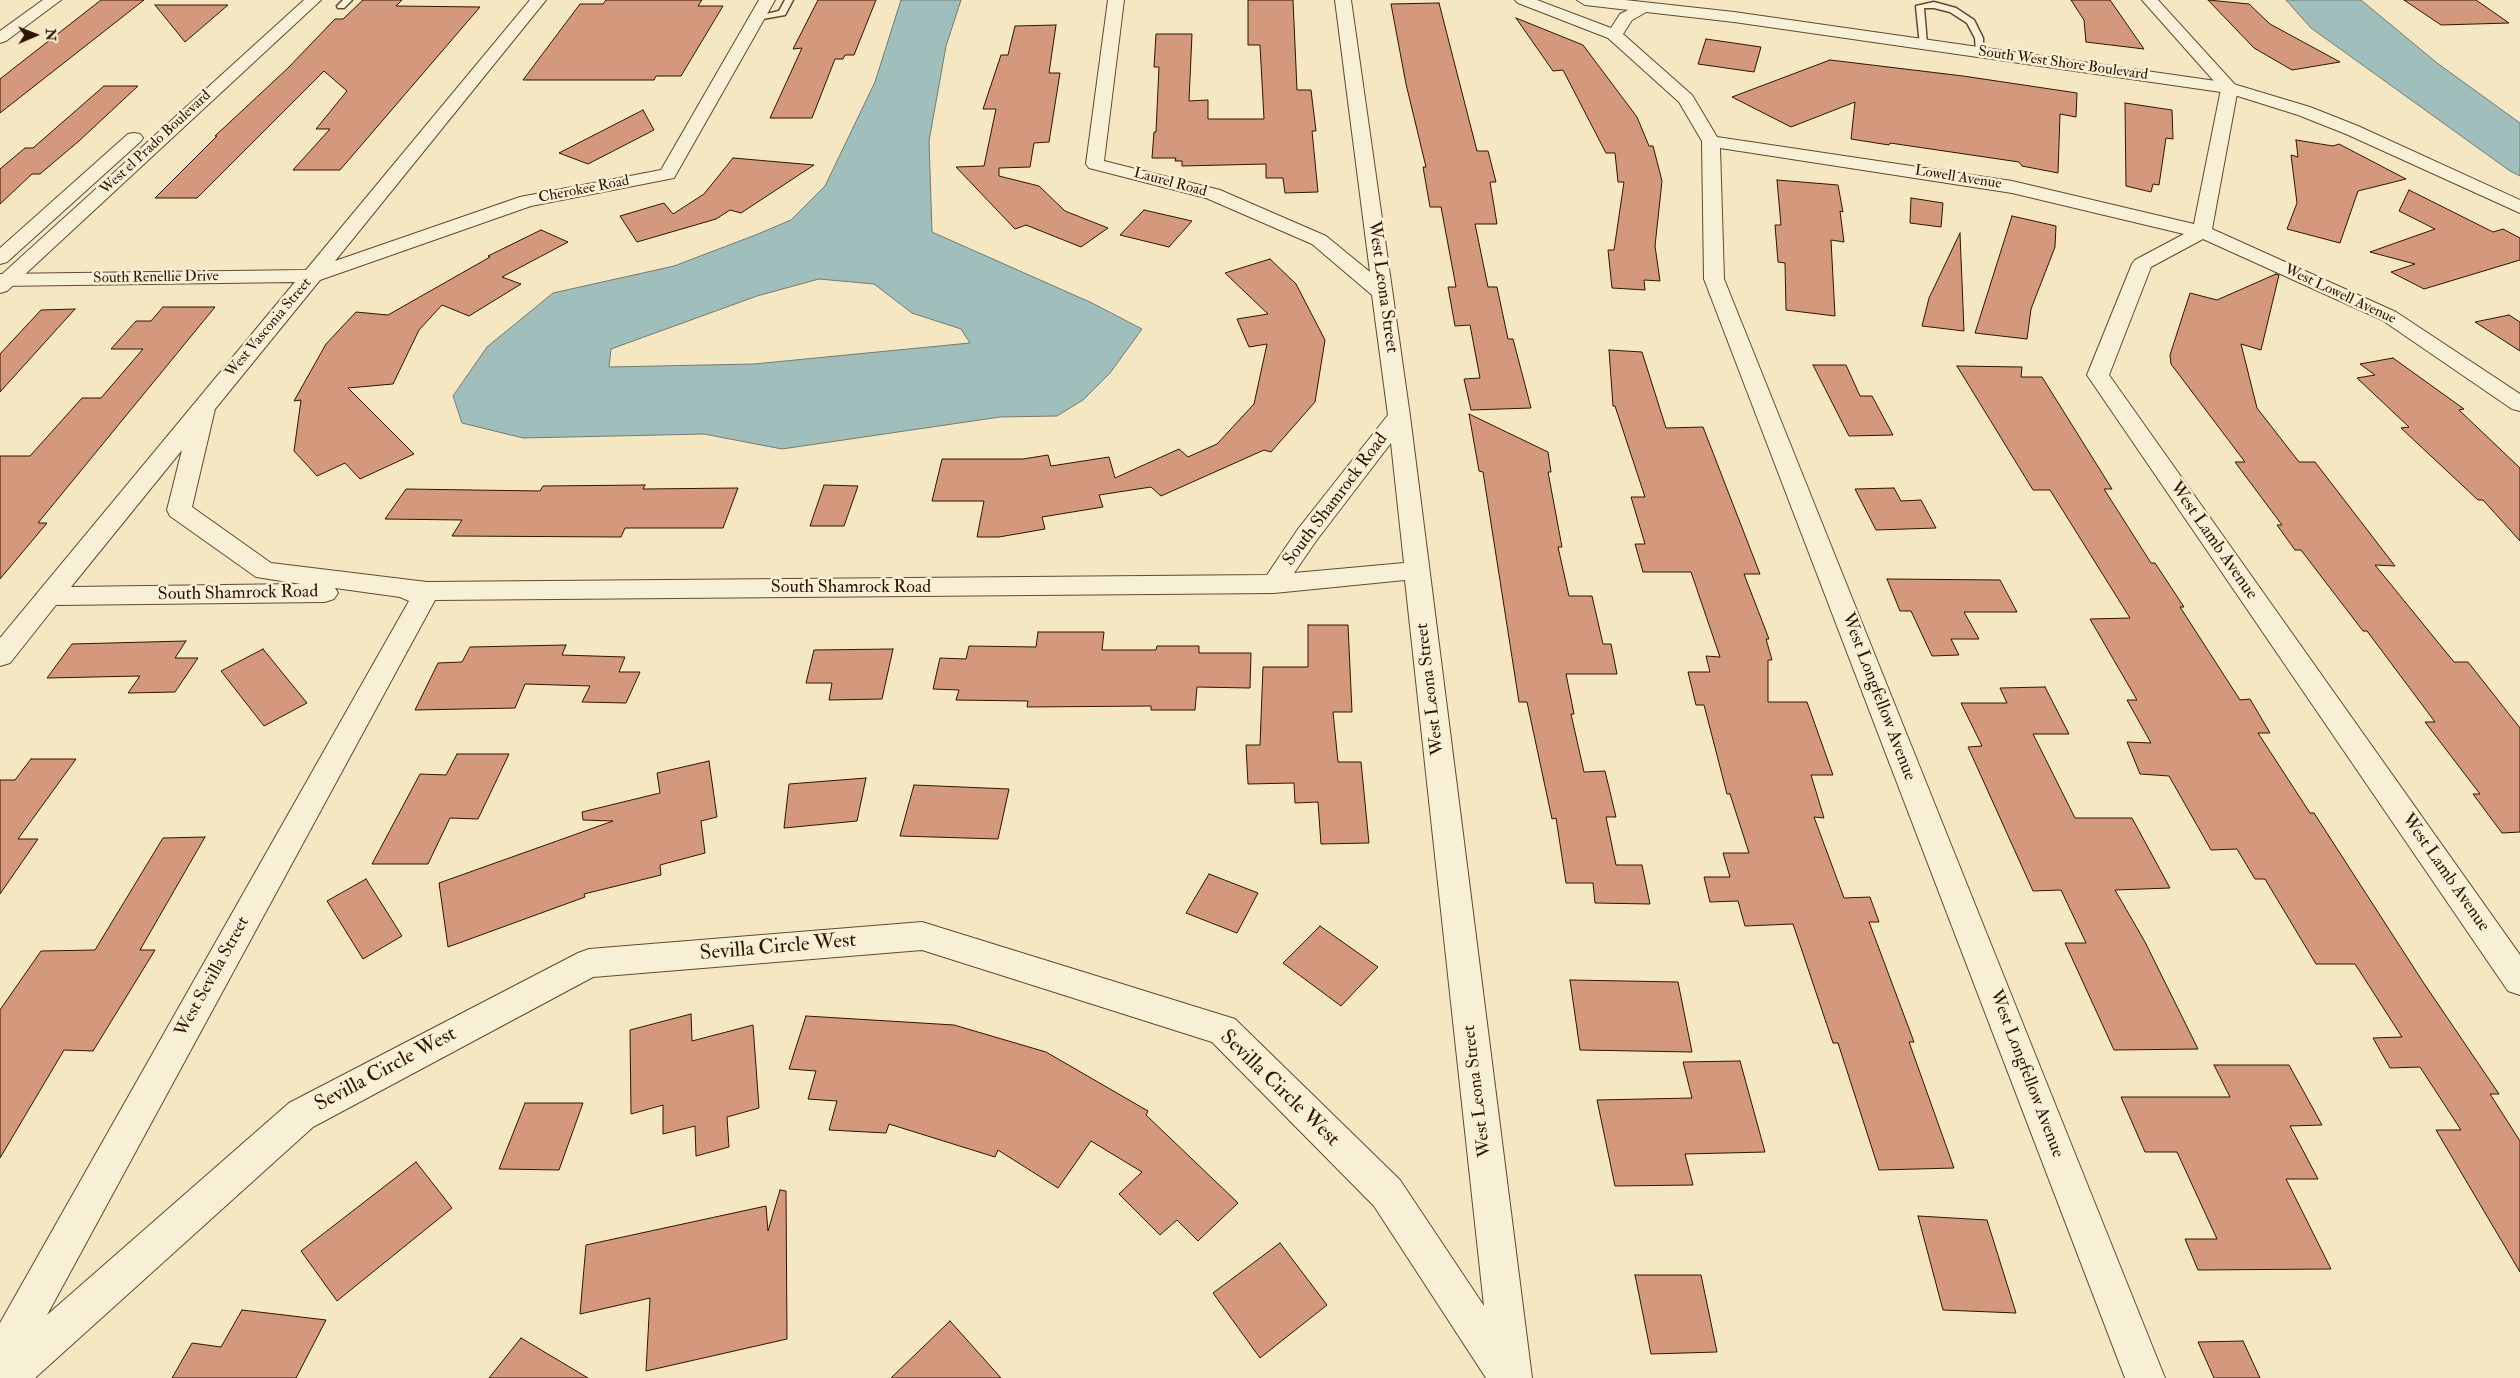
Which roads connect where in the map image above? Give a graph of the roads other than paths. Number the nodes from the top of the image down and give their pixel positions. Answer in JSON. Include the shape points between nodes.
{"nodes":[{"id":1,"x":53,"y":0,"type":"edge"},
{"id":2,"x":313,"y":0,"type":"edge"},
{"id":3,"x":538,"y":0,"type":"edge"},
{"id":4,"x":1116,"y":0,"type":"edge"},
{"id":5,"x":1343,"y":0,"type":"edge"},
{"id":6,"x":1523,"y":0,"type":"edge"},
{"id":7,"x":1585,"y":0,"type":"edge"},
{"id":8,"x":2150,"y":0,"type":"edge"},
{"id":9,"x":788,"y":2,"type":"edge"},
{"id":10,"x":763,"y":7,"type":"edge"},
{"id":11,"x":1645,"y":7,"type":"junction"},
{"id":12,"x":1614,"y":35,"type":"junction"},
{"id":13,"x":0,"y":38,"type":"edge"},
{"id":14,"x":1923,"y":44,"type":"junction"},
{"id":15,"x":1980,"y":52,"type":"junction"},
{"id":16,"x":2230,"y":88,"type":"junction"},
{"id":17,"x":177,"y":124,"type":"junction"},
{"id":18,"x":1710,"y":141,"type":"junction"},
{"id":19,"x":2520,"y":207,"type":"edge"},
{"id":20,"x":2202,"y":232,"type":"junction"},
{"id":21,"x":0,"y":258,"type":"edge"},
{"id":22,"x":311,"y":276,"type":"junction"},
{"id":23,"x":3,"y":282,"type":"edge"},
{"id":24,"x":1383,"y":292,"type":"junction"},
{"id":25,"x":205,"y":404,"type":"junction"},
{"id":26,"x":2520,"y":404,"type":"edge"},
{"id":27,"x":1399,"y":416,"type":"junction"},
{"id":28,"x":1417,"y":570,"type":"junction"},
{"id":29,"x":1274,"y":584,"type":"junction"},
{"id":30,"x":426,"y":591,"type":"junction"},
{"id":31,"x":49,"y":596,"type":"junction"},
{"id":32,"x":0,"y":656,"type":"edge"},
{"id":33,"x":2520,"y":981,"type":"edge"},
{"id":34,"x":0,"y":1362,"type":"edge"},
{"id":35,"x":5,"y":1378,"type":"edge"},
{"id":36,"x":1510,"y":1378,"type":"edge"},
{"id":37,"x":2145,"y":1378,"type":"edge"}],
"edges":[{"from":1,"to":13,"type":"street"},
{"from":2,"to":17,"type":"street","name":"West el Prado Boulevard"},
{"from":3,"to":22,"type":"street","name":"West Vasconia Street"},
{"from":4,"to":24,"type":"street","name":"Laurel Road","via":[[1095,164],[1213,194],[1319,240]]},
{"from":5,"to":24,"type":"street","name":"West Leona Street"},
{"from":6,"to":12,"type":"street","name":"West Longfellow Avenue"},
{"from":7,"to":11,"type":"street","name":"South West Shore Boulevard"},
{"from":8,"to":16,"type":"street"},
{"from":9,"to":10,"type":"lane"},
{"from":9,"to":10,"type":"lane","via":[[778,15]]},
{"from":10,"to":22,"type":"street","name":"Cherokee Road","via":[[668,174],[527,201]]},
{"from":11,"to":12,"type":"street","via":[[1626,17]]},
{"from":11,"to":14,"type":"street","name":"South West Shore Boulevard"},
{"from":12,"to":18,"type":"street","name":"West Longfellow Avenue","via":[[1686,99]]},
{"from":14,"to":15,"type":"street","name":"South West Shore Boulevard"},
{"from":14,"to":15,"type":"lane","via":[[1920,6],[1934,4],[1953,10],[1971,22],[1979,38]]},
{"from":15,"to":16,"type":"street","name":"South West Shore Boulevard"},
{"from":16,"to":19,"type":"street","name":"South West Shore Boulevard","via":[[2304,110]]},
{"from":16,"to":20,"type":"street"},
{"from":17,"to":21,"type":"street","name":"West el Prado Boulevard","via":[[150,124]]},
{"from":17,"to":23,"type":"street","name":"West el Prado Boulevard"},
{"from":18,"to":20,"type":"street","name":"Lowell Avenue","via":[[2012,187]]},
{"from":18,"to":37,"type":"street","name":"West Longfellow Avenue","via":[[1714,278]]},
{"from":20,"to":26,"type":"street","name":"West Lowell Avenue","via":[[2389,316]]},
{"from":20,"to":33,"type":"street","name":"West Lamb Avenue","via":[[2142,264],[2098,376]]},
{"from":22,"to":23,"type":"street","name":"South Renellie Drive"},
{"from":22,"to":25,"type":"street","name":"West Vasconia Street"},
{"from":24,"to":27,"type":"street","name":"West Leona Street"},
{"from":25,"to":30,"type":"street","name":"South Shamrock Road","via":[[179,510],[265,571]]},
{"from":25,"to":31,"type":"street","name":"West Vasconia Street"},
{"from":27,"to":28,"type":"street","name":"West Leona Street"},
{"from":27,"to":29,"type":"street","name":"South Shamrock Road","via":[[1307,535]]},
{"from":28,"to":29,"type":"street","name":"South Shamrock Road"},
{"from":28,"to":36,"type":"street","name":"West Leona Street"},
{"from":29,"to":30,"type":"street","name":"South Shamrock Road"},
{"from":30,"to":31,"type":"street","name":"South Shamrock Road"},
{"from":30,"to":34,"type":"street","name":"West Sevilla Street"},
{"from":31,"to":32,"type":"street","name":"West Vasconia Street"},
{"from":35,"to":36,"type":"street","name":"Sevilla Circle West","via":[[301,1115],[589,963],[922,936],[1223,1030],[1387,1193]]}]}
